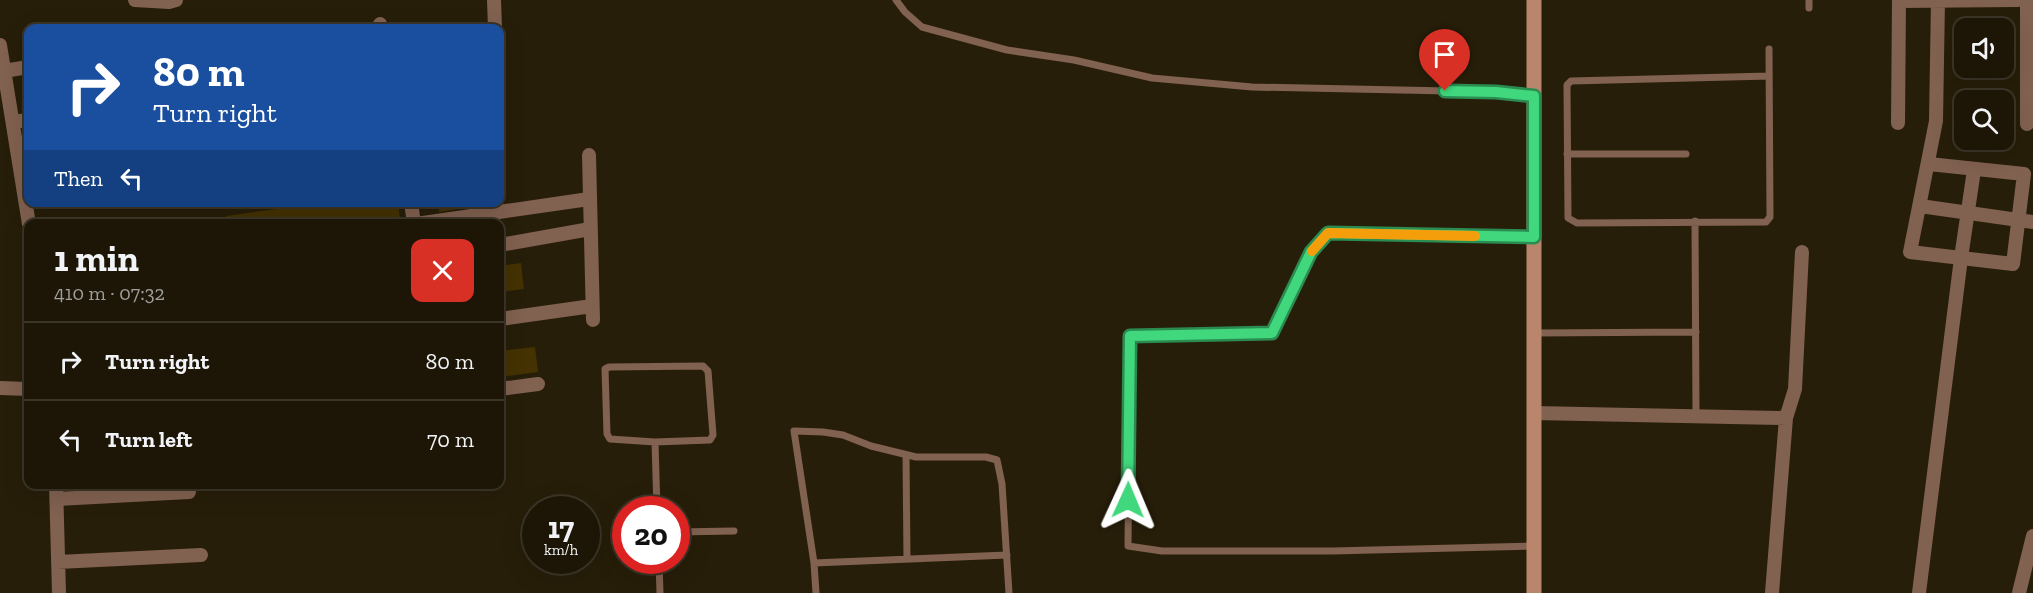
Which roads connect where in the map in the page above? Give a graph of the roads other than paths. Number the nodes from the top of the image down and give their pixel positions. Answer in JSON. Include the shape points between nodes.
{"nodes":[{"id":1,"x":135,"y":0,"type":"edge"},
{"id":2,"x":176,"y":0,"type":"edge"},
{"id":3,"x":494,"y":0,"type":"edge"},
{"id":4,"x":896,"y":0,"type":"edge"},
{"id":5,"x":1534,"y":0,"type":"edge"},
{"id":6,"x":1899,"y":0,"type":"edge"},
{"id":7,"x":2018,"y":0,"type":"edge"},
{"id":8,"x":2027,"y":0,"type":"edge"},
{"id":9,"x":1938,"y":1,"type":"edge"},
{"id":10,"x":495,"y":24,"type":"edge"},
{"id":11,"x":0,"y":45,"type":"edge"},
{"id":12,"x":1769,"y":49,"type":"dead end"},
{"id":13,"x":24,"y":68,"type":"edge"},
{"id":14,"x":4,"y":71,"type":"junction"},
{"id":15,"x":1769,"y":76,"type":"junction"},
{"id":16,"x":1534,"y":96,"type":"junction"},
{"id":17,"x":24,"y":121,"type":"edge"},
{"id":18,"x":13,"y":122,"type":"junction"},
{"id":19,"x":1898,"y":123,"type":"dead end"},
{"id":20,"x":2027,"y":124,"type":"dead end"},
{"id":21,"x":1568,"y":154,"type":"junction"},
{"id":22,"x":1686,"y":154,"type":"dead end"},
{"id":23,"x":589,"y":156,"type":"dead end"},
{"id":24,"x":1929,"y":164,"type":"junction"},
{"id":25,"x":1974,"y":170,"type":"junction"},
{"id":26,"x":24,"y":173,"type":"edge"},
{"id":27,"x":589,"y":199,"type":"junction"},
{"id":28,"x":1920,"y":206,"type":"junction"},
{"id":29,"x":1968,"y":212,"type":"junction"},
{"id":30,"x":450,"y":219,"type":"edge"},
{"id":31,"x":2019,"y":220,"type":"junction"},
{"id":32,"x":1695,"y":221,"type":"junction"},
{"id":33,"x":2033,"y":222,"type":"edge"},
{"id":34,"x":590,"y":229,"type":"junction"},
{"id":35,"x":1534,"y":237,"type":"junction"},
{"id":36,"x":504,"y":243,"type":"edge"},
{"id":37,"x":1802,"y":252,"type":"dead end"},
{"id":38,"x":1961,"y":258,"type":"junction"},
{"id":39,"x":504,"y":319,"type":"edge"},
{"id":40,"x":1696,"y":332,"type":"junction"},
{"id":41,"x":1534,"y":333,"type":"junction"},
{"id":42,"x":538,"y":384,"type":"dead end"},
{"id":43,"x":0,"y":388,"type":"edge"},
{"id":44,"x":504,"y":388,"type":"edge"},
{"id":45,"x":24,"y":389,"type":"edge"},
{"id":46,"x":1534,"y":413,"type":"junction"},
{"id":47,"x":1696,"y":416,"type":"junction"},
{"id":48,"x":1786,"y":418,"type":"junction"},
{"id":49,"x":655,"y":442,"type":"junction"},
{"id":50,"x":906,"y":456,"type":"junction"},
{"id":51,"x":57,"y":492,"type":"edge"},
{"id":52,"x":189,"y":492,"type":"dead end"},
{"id":53,"x":657,"y":496,"type":"edge"},
{"id":54,"x":734,"y":531,"type":"dead end"},
{"id":55,"x":690,"y":532,"type":"edge"},
{"id":56,"x":2033,"y":536,"type":"edge"},
{"id":57,"x":1534,"y":546,"type":"junction"},
{"id":58,"x":201,"y":555,"type":"dead end"},
{"id":59,"x":1007,"y":555,"type":"junction"},
{"id":60,"x":907,"y":559,"type":"junction"},
{"id":61,"x":58,"y":562,"type":"junction"},
{"id":62,"x":814,"y":563,"type":"junction"},
{"id":63,"x":659,"y":574,"type":"edge"},
{"id":64,"x":2028,"y":574,"type":"edge"},
{"id":65,"x":59,"y":593,"type":"edge"},
{"id":66,"x":660,"y":593,"type":"edge"},
{"id":67,"x":816,"y":593,"type":"edge"},
{"id":68,"x":1009,"y":593,"type":"edge"},
{"id":69,"x":1534,"y":593,"type":"edge"},
{"id":70,"x":1772,"y":593,"type":"edge"},
{"id":71,"x":1920,"y":593,"type":"edge"},
{"id":72,"x":2019,"y":593,"type":"edge"}],
"edges":[{"from":1,"to":2,"type":"street"},
{"from":3,"to":10,"type":"street"},
{"from":4,"to":16,"type":"lane","via":[[922,27],[1007,50],[1152,78],[1241,87]]},
{"from":5,"to":16,"type":"main road"},
{"from":6,"to":9,"type":"street"},
{"from":6,"to":19,"type":"street"},
{"from":7,"to":9,"type":"street"},
{"from":8,"to":20,"type":"street"},
{"from":9,"to":24,"type":"street","via":[[1936,121]]},
{"from":11,"to":14,"type":"street"},
{"from":12,"to":15,"type":"lane"},
{"from":13,"to":14,"type":"street"},
{"from":14,"to":18,"type":"street"},
{"from":15,"to":21,"type":"lane","via":[[1571,81],[1567,85]]},
{"from":15,"to":32,"type":"lane","via":[[1770,217],[1766,222]]},
{"from":16,"to":35,"type":"main road"},
{"from":17,"to":18,"type":"street"},
{"from":18,"to":26,"type":"street"},
{"from":21,"to":22,"type":"lane"},
{"from":21,"to":32,"type":"lane","via":[[1571,221]]},
{"from":23,"to":27,"type":"street"},
{"from":24,"to":25,"type":"street"},
{"from":24,"to":28,"type":"street"},
{"from":25,"to":29,"type":"street"},
{"from":25,"to":31,"type":"street","via":[[2024,174]]},
{"from":27,"to":30,"type":"street"},
{"from":27,"to":34,"type":"street"},
{"from":28,"to":29,"type":"street"},
{"from":28,"to":38,"type":"street","via":[[1911,252]]},
{"from":29,"to":31,"type":"street"},
{"from":29,"to":38,"type":"street"},
{"from":31,"to":33,"type":"street"},
{"from":31,"to":38,"type":"street","via":[[2013,264]]},
{"from":32,"to":40,"type":"lane"},
{"from":34,"to":36,"type":"street"},
{"from":34,"to":39,"type":"street","via":[[592,313]]},
{"from":35,"to":41,"type":"main road"},
{"from":35,"to":57,"type":"lane","via":[[1328,233],[1311,252],[1272,333],[1130,336],[1128,546],[1162,551]]},
{"from":37,"to":48,"type":"street","via":[[1796,389]]},
{"from":38,"to":71,"type":"street"},
{"from":40,"to":41,"type":"lane"},
{"from":40,"to":47,"type":"lane"},
{"from":41,"to":46,"type":"main road"},
{"from":42,"to":44,"type":"street"},
{"from":43,"to":45,"type":"street"},
{"from":46,"to":47,"type":"street"},
{"from":46,"to":57,"type":"main road"},
{"from":47,"to":48,"type":"street"},
{"from":48,"to":70,"type":"street"},
{"from":49,"to":49,"type":"lane","via":[[710,440],[713,435],[708,371],[703,366],[605,369],[610,439]]},
{"from":49,"to":53,"type":"lane"},
{"from":50,"to":59,"type":"lane","via":[[997,460]]},
{"from":50,"to":60,"type":"lane"},
{"from":50,"to":62,"type":"lane","via":[[843,435],[794,431]]},
{"from":51,"to":52,"type":"street"},
{"from":51,"to":61,"type":"street"},
{"from":54,"to":55,"type":"lane"},
{"from":56,"to":64,"type":"street"},
{"from":57,"to":69,"type":"main road"},
{"from":58,"to":61,"type":"street"},
{"from":59,"to":60,"type":"lane"},
{"from":59,"to":68,"type":"lane"},
{"from":60,"to":62,"type":"lane"},
{"from":61,"to":65,"type":"street"},
{"from":62,"to":67,"type":"lane"},
{"from":63,"to":66,"type":"lane"},
{"from":64,"to":72,"type":"street"}]}
